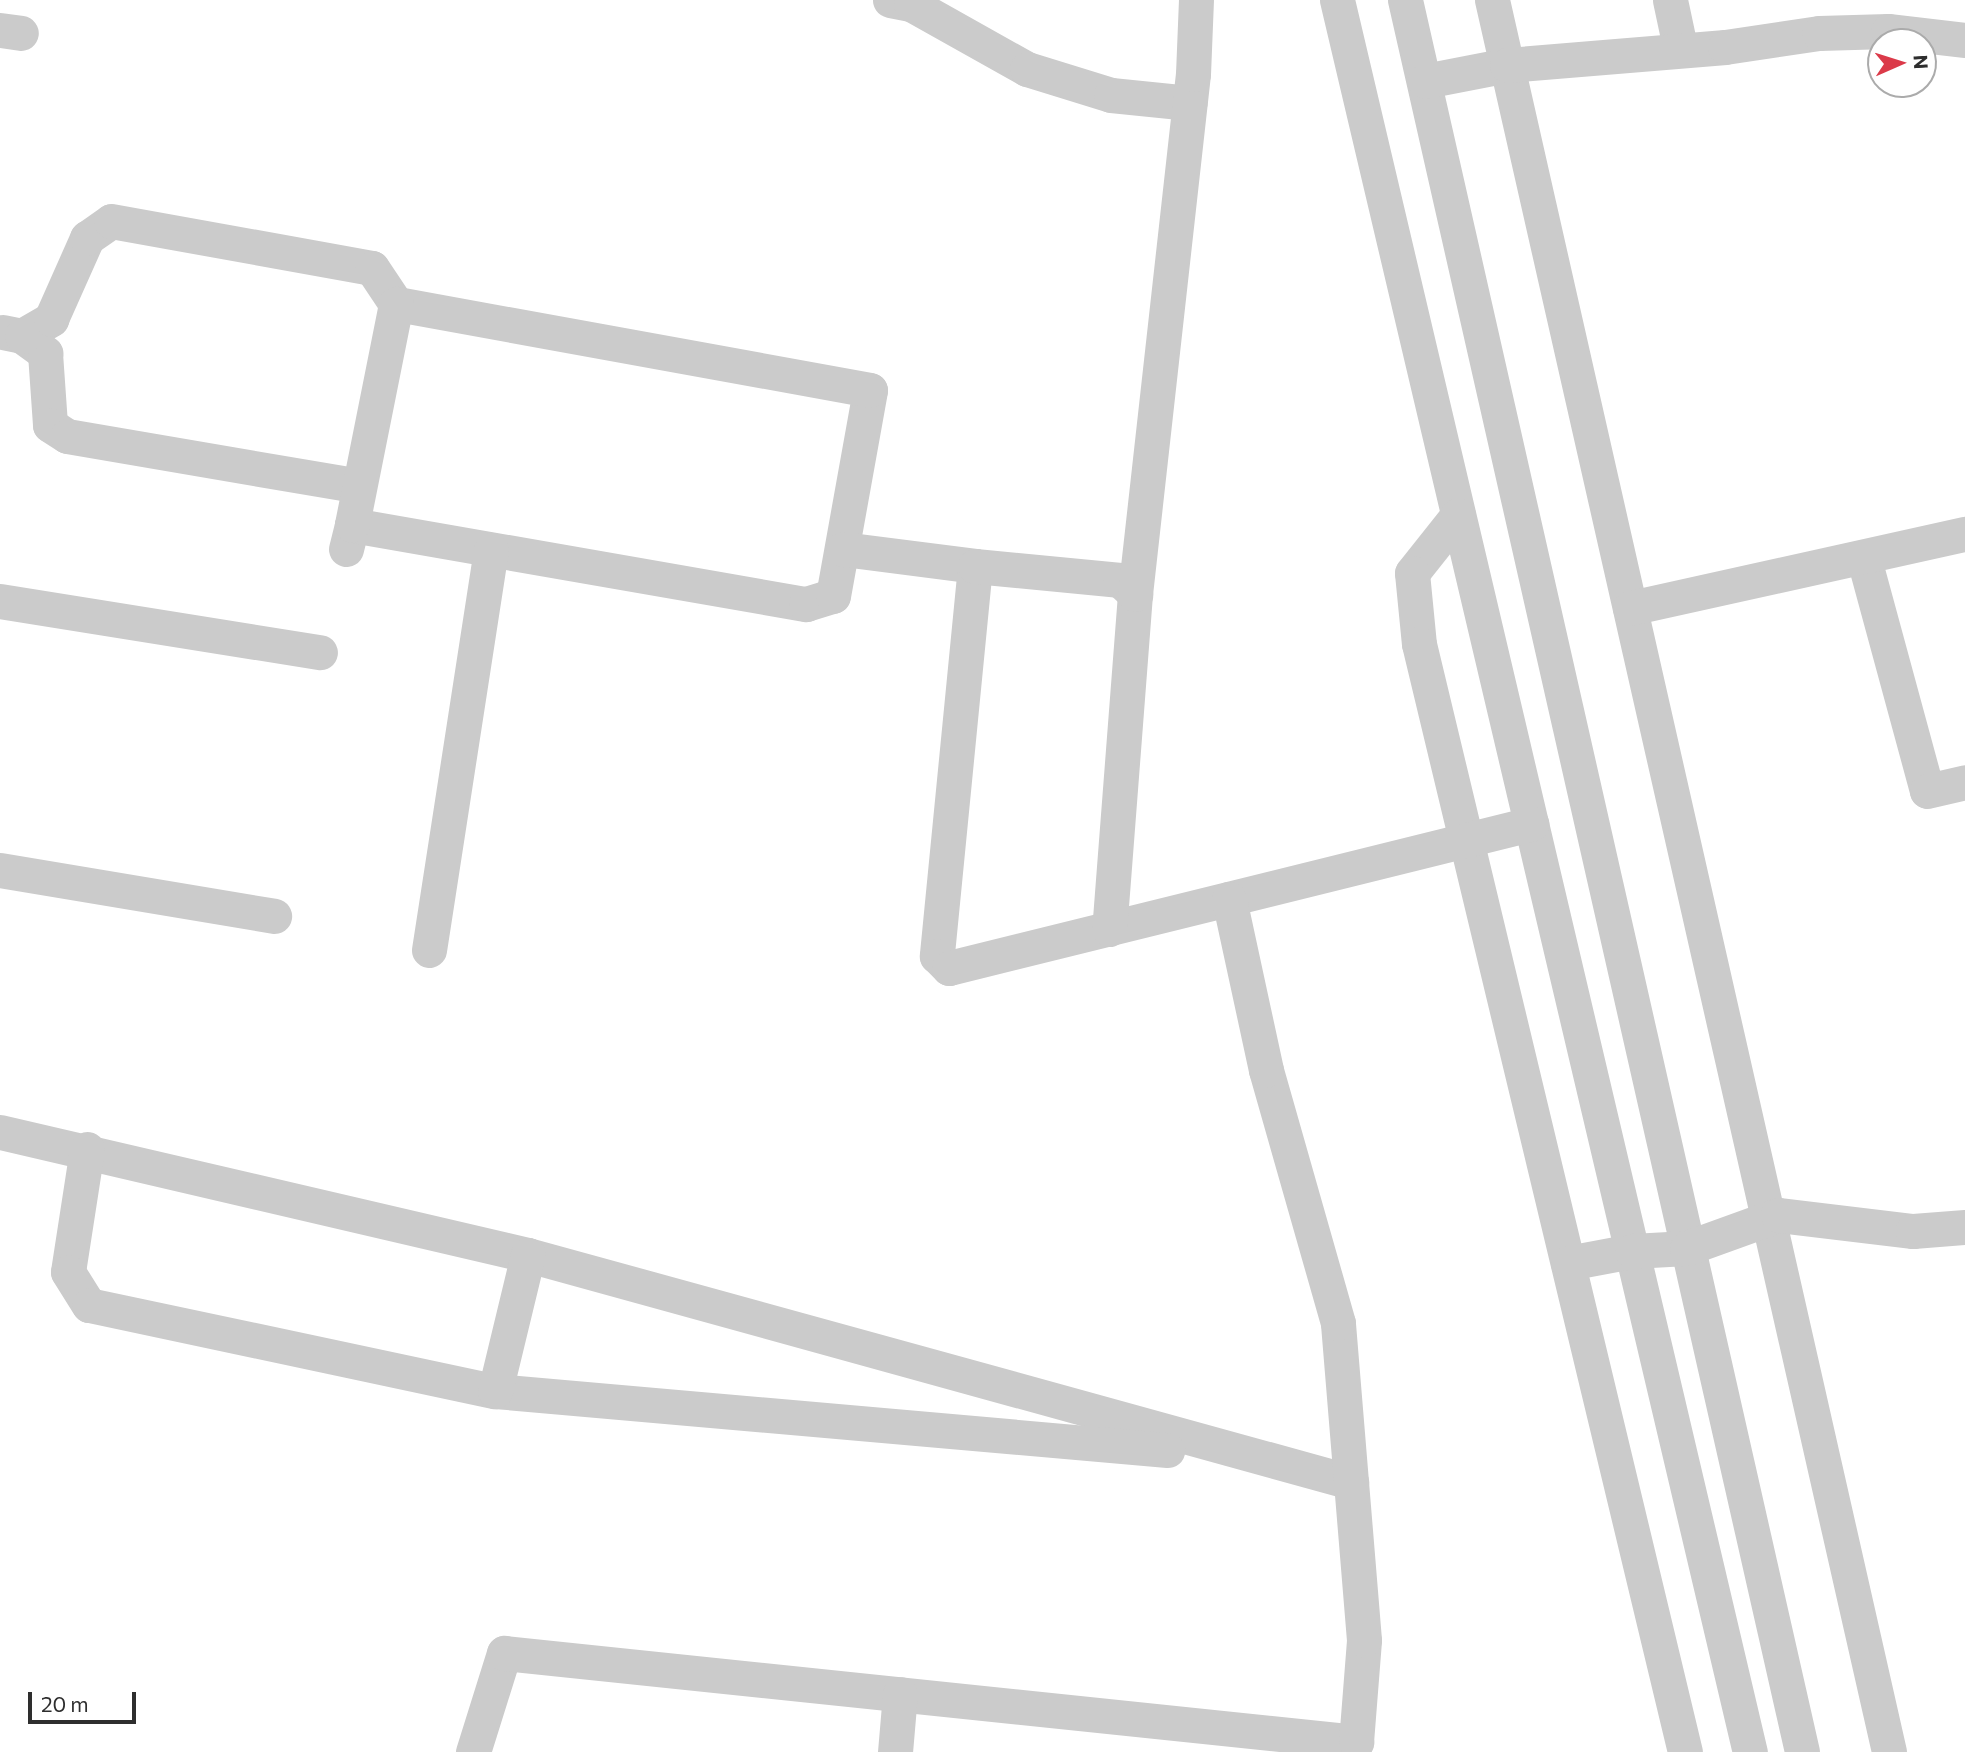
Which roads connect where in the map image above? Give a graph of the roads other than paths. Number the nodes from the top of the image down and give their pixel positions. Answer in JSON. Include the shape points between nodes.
{"nodes":[{"id":1,"x":890,"y":0,"type":"edge"},
{"id":2,"x":1196,"y":0,"type":"edge"},
{"id":3,"x":1337,"y":0,"type":"edge"},
{"id":4,"x":1405,"y":0,"type":"edge"},
{"id":5,"x":1492,"y":0,"type":"edge"},
{"id":6,"x":1670,"y":0,"type":"edge"},
{"id":7,"x":1965,"y":40,"type":"edge"},
{"id":8,"x":1680,"y":47,"type":"junction"},
{"id":9,"x":1507,"y":65,"type":"junction"},
{"id":10,"x":1425,"y":81,"type":"junction"},
{"id":11,"x":1190,"y":103,"type":"junction"},
{"id":12,"x":396,"y":304,"type":"junction"},
{"id":13,"x":11,"y":334,"type":"edge"},
{"id":14,"x":359,"y":486,"type":"junction"},
{"id":15,"x":1458,"y":515,"type":"junction"},
{"id":16,"x":1965,"y":534,"type":"edge"},
{"id":17,"x":843,"y":549,"type":"junction"},
{"id":18,"x":491,"y":550,"type":"junction"},
{"id":19,"x":1864,"y":559,"type":"junction"},
{"id":20,"x":975,"y":566,"type":"junction"},
{"id":21,"x":1135,"y":594,"type":"junction"},
{"id":22,"x":0,"y":601,"type":"edge"},
{"id":23,"x":1630,"y":608,"type":"junction"},
{"id":24,"x":320,"y":652,"type":"dead end"},
{"id":25,"x":1965,"y":782,"type":"edge"},
{"id":26,"x":1531,"y":824,"type":"junction"},
{"id":27,"x":1466,"y":839,"type":"junction"},
{"id":28,"x":0,"y":870,"type":"edge"},
{"id":29,"x":1229,"y":899,"type":"junction"},
{"id":30,"x":274,"y":916,"type":"dead end"},
{"id":31,"x":1110,"y":929,"type":"junction"},
{"id":32,"x":429,"y":950,"type":"dead end"},
{"id":33,"x":0,"y":1132,"type":"edge"},
{"id":34,"x":87,"y":1149,"type":"junction"},
{"id":35,"x":1769,"y":1221,"type":"junction"},
{"id":36,"x":1965,"y":1227,"type":"edge"},
{"id":37,"x":1687,"y":1248,"type":"junction"},
{"id":38,"x":1632,"y":1251,"type":"junction"},
{"id":39,"x":527,"y":1255,"type":"junction"},
{"id":40,"x":1569,"y":1263,"type":"junction"},
{"id":41,"x":495,"y":1391,"type":"junction"},
{"id":42,"x":1253,"y":1458,"type":"junction"},
{"id":43,"x":1351,"y":1482,"type":"junction"},
{"id":44,"x":900,"y":1694,"type":"junction"},
{"id":45,"x":1356,"y":1747,"type":"edge"},
{"id":46,"x":473,"y":1752,"type":"edge"},
{"id":47,"x":895,"y":1752,"type":"edge"},
{"id":48,"x":1685,"y":1752,"type":"edge"},
{"id":49,"x":1750,"y":1752,"type":"edge"},
{"id":50,"x":1802,"y":1752,"type":"edge"},
{"id":51,"x":1889,"y":1752,"type":"edge"}],
"edges":[{"from":1,"to":11,"type":"street","via":[[911,4],[1027,69],[1111,95]]},
{"from":2,"to":11,"type":"street"},
{"from":3,"to":15,"type":"street"},
{"from":4,"to":10,"type":"street"},
{"from":5,"to":9,"type":"street"},
{"from":6,"to":8,"type":"street"},
{"from":7,"to":8,"type":"street","via":[[1888,31]]},
{"from":8,"to":9,"type":"street"},
{"from":9,"to":10,"type":"street"},
{"from":9,"to":23,"type":"street"},
{"from":10,"to":37,"type":"street"},
{"from":11,"to":21,"type":"street"},
{"from":12,"to":13,"type":"street","via":[[372,268],[111,221],[87,238],[51,319]]},
{"from":12,"to":14,"type":"street"},
{"from":12,"to":17,"type":"street","via":[[870,390]]},
{"from":13,"to":14,"type":"street","via":[[45,353],[50,425],[66,436]]},
{"from":14,"to":18,"type":"street","via":[[349,537]]},
{"from":15,"to":26,"type":"street"},
{"from":15,"to":27,"type":"street","via":[[1412,573],[1419,643]]},
{"from":16,"to":19,"type":"street"},
{"from":17,"to":18,"type":"street","via":[[833,596],[806,604]]},
{"from":17,"to":20,"type":"street"},
{"from":18,"to":32,"type":"street"},
{"from":19,"to":23,"type":"street"},
{"from":19,"to":25,"type":"street","via":[[1927,791]]},
{"from":20,"to":21,"type":"street","via":[[1120,580]]},
{"from":20,"to":31,"type":"street","via":[[937,956],[949,968]]},
{"from":21,"to":31,"type":"street"},
{"from":22,"to":24,"type":"street"},
{"from":23,"to":35,"type":"street"},
{"from":26,"to":27,"type":"street"},
{"from":26,"to":38,"type":"street"},
{"from":27,"to":29,"type":"street"},
{"from":27,"to":40,"type":"street"},
{"from":28,"to":30,"type":"street"},
{"from":29,"to":31,"type":"street"},
{"from":29,"to":43,"type":"street","via":[[1266,1070],[1338,1323]]},
{"from":33,"to":34,"type":"street"},
{"from":34,"to":39,"type":"street"},
{"from":34,"to":41,"type":"street","via":[[68,1272],[89,1305]]},
{"from":35,"to":36,"type":"street","via":[[1778,1215],[1913,1231]]},
{"from":35,"to":37,"type":"street"},
{"from":35,"to":51,"type":"street"},
{"from":37,"to":38,"type":"street"},
{"from":37,"to":50,"type":"street"},
{"from":38,"to":40,"type":"street"},
{"from":38,"to":49,"type":"street"},
{"from":39,"to":41,"type":"street"},
{"from":39,"to":42,"type":"street"},
{"from":40,"to":48,"type":"street"},
{"from":41,"to":42,"type":"street"},
{"from":42,"to":43,"type":"street"},
{"from":43,"to":45,"type":"street","via":[[1364,1640]]},
{"from":44,"to":45,"type":"street"},
{"from":44,"to":46,"type":"street","via":[[504,1653]]},
{"from":44,"to":47,"type":"street"}]}
